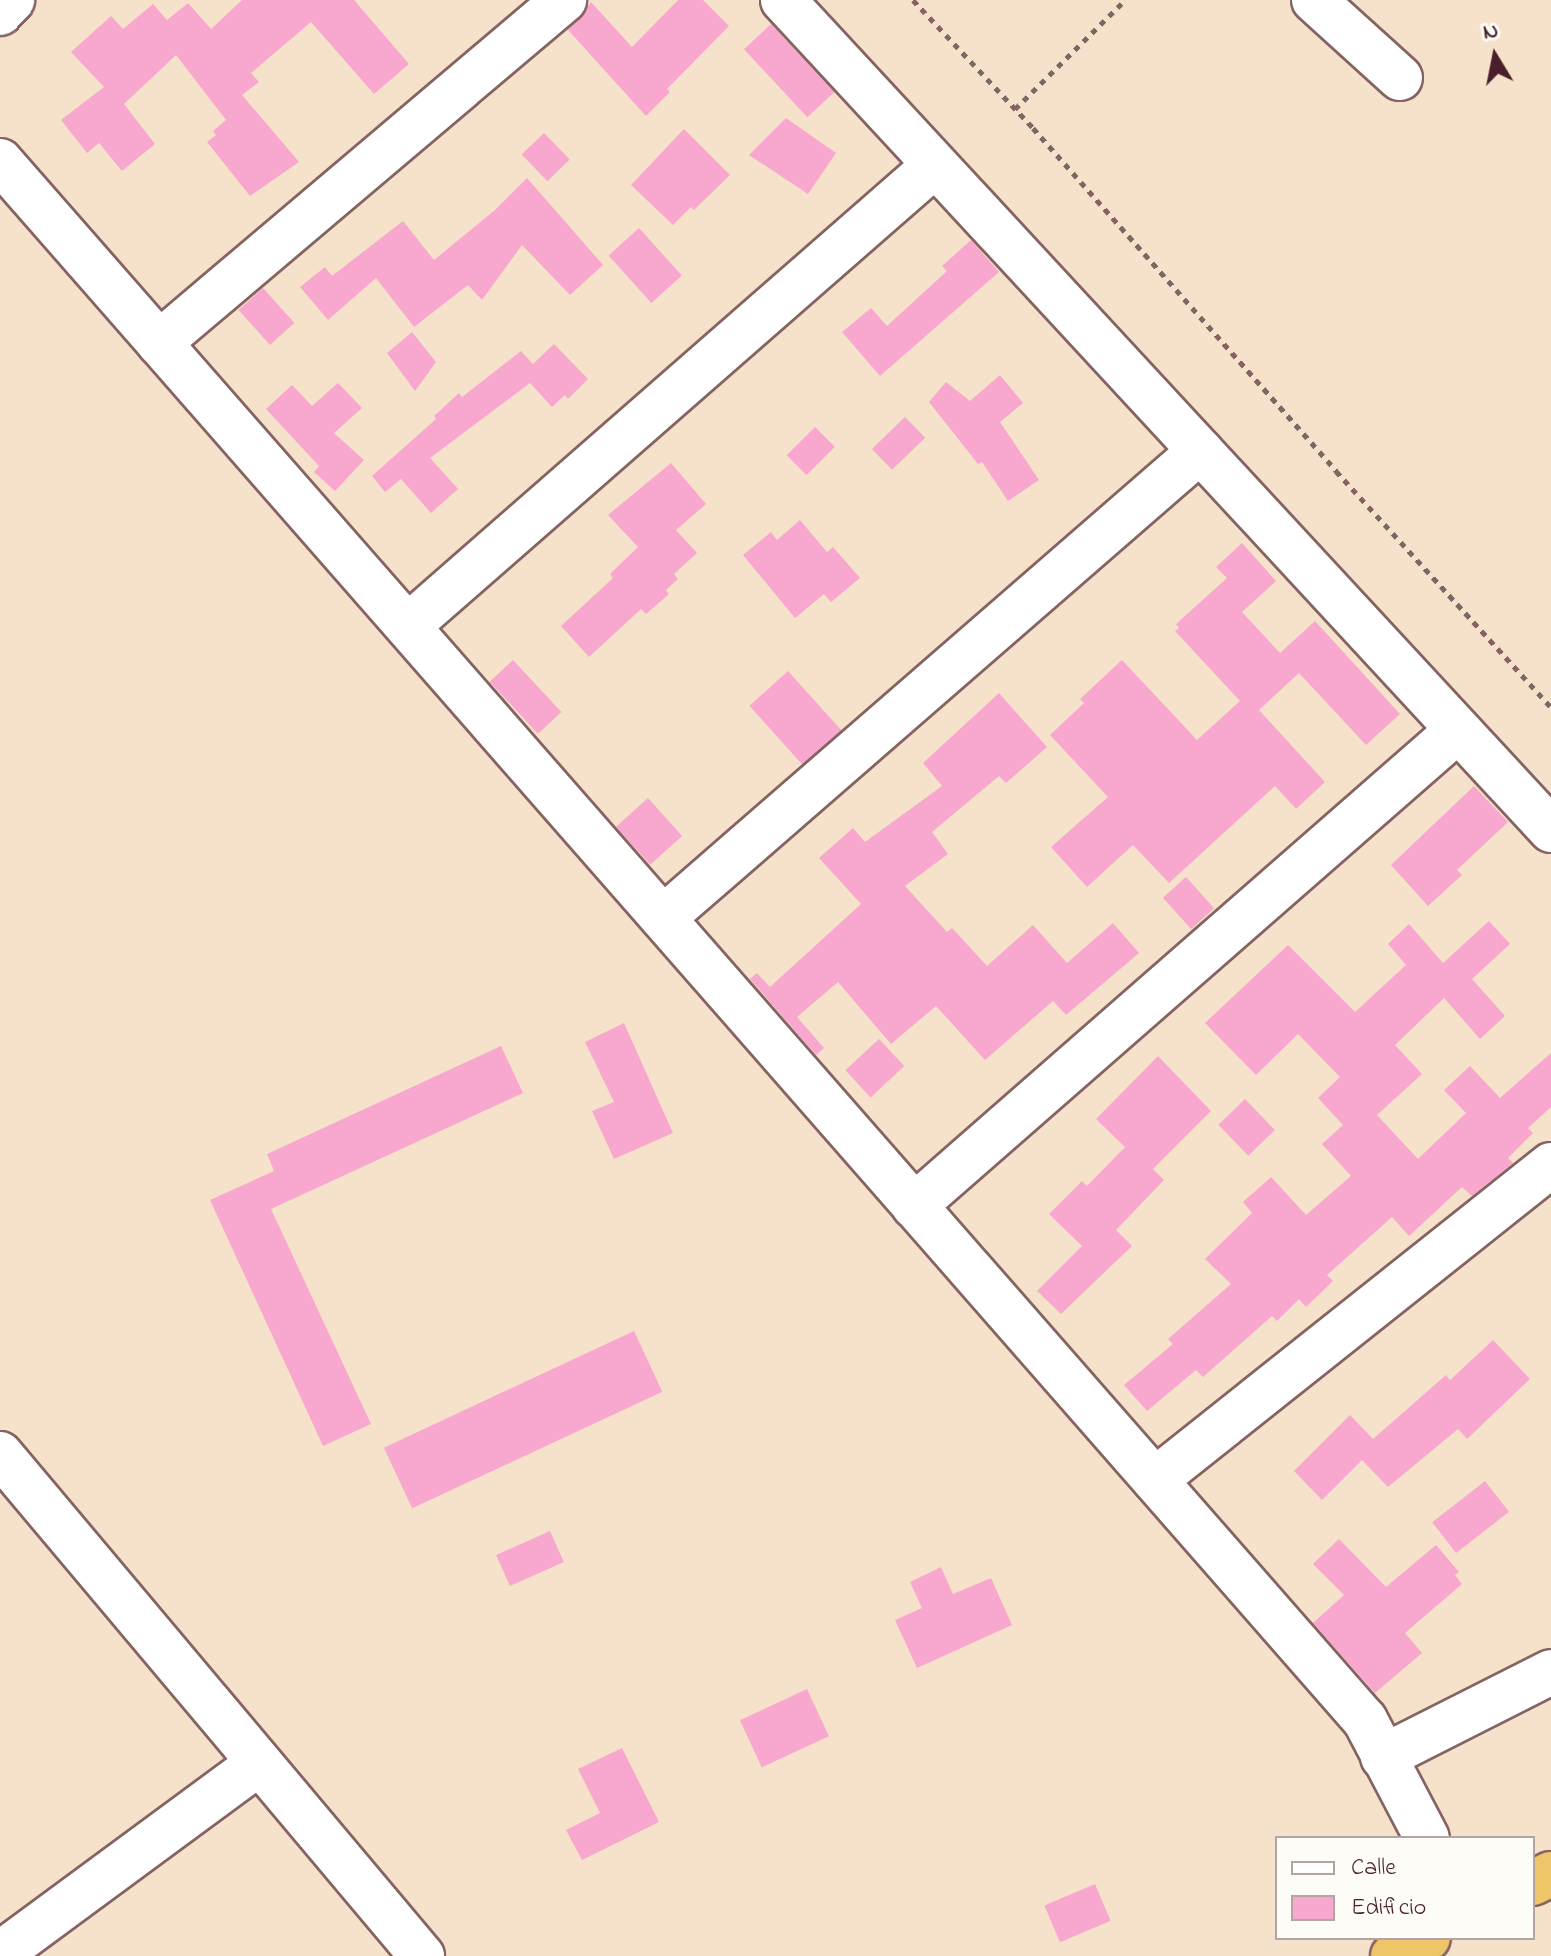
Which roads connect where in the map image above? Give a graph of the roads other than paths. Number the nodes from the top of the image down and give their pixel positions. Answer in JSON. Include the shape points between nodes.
{"nodes":[{"id":1,"x":12,"y":0,"type":"edge"},
{"id":2,"x":564,"y":0,"type":"edge"},
{"id":3,"x":783,"y":0,"type":"edge"},
{"id":4,"x":1314,"y":0,"type":"edge"},
{"id":5,"x":0,"y":13,"type":"edge"},
{"id":6,"x":1400,"y":78,"type":"dead end"},
{"id":7,"x":0,"y":161,"type":"edge"},
{"id":8,"x":935,"y":165,"type":"junction"},
{"id":9,"x":159,"y":343,"type":"junction"},
{"id":10,"x":1200,"y":451,"type":"junction"},
{"id":11,"x":408,"y":626,"type":"junction"},
{"id":12,"x":1458,"y":730,"type":"junction"},
{"id":13,"x":1551,"y":830,"type":"edge"},
{"id":14,"x":663,"y":918,"type":"junction"},
{"id":15,"x":1551,"y":1165,"type":"edge"},
{"id":16,"x":914,"y":1206,"type":"junction"},
{"id":17,"x":0,"y":1454,"type":"edge"},
{"id":18,"x":1155,"y":1480,"type":"junction"},
{"id":19,"x":1551,"y":1672,"type":"edge"},
{"id":20,"x":1383,"y":1757,"type":"junction"},
{"id":21,"x":259,"y":1763,"type":"junction"},
{"id":22,"x":1426,"y":1836,"type":"edge"},
{"id":23,"x":1424,"y":1940,"type":"edge"},
{"id":24,"x":0,"y":1954,"type":"edge"},
{"id":25,"x":422,"y":1956,"type":"edge"},
{"id":26,"x":1393,"y":1956,"type":"edge"}],
"edges":[{"from":1,"to":5,"type":"street"},
{"from":2,"to":9,"type":"street"},
{"from":3,"to":8,"type":"street"},
{"from":4,"to":6,"type":"street"},
{"from":7,"to":9,"type":"street"},
{"from":8,"to":10,"type":"street"},
{"from":8,"to":11,"type":"street"},
{"from":9,"to":11,"type":"street"},
{"from":10,"to":12,"type":"street"},
{"from":10,"to":14,"type":"street"},
{"from":11,"to":14,"type":"street"},
{"from":12,"to":13,"type":"street"},
{"from":12,"to":16,"type":"street"},
{"from":14,"to":16,"type":"street"},
{"from":15,"to":18,"type":"street"},
{"from":16,"to":18,"type":"street"},
{"from":17,"to":21,"type":"street"},
{"from":18,"to":20,"type":"street","via":[[1365,1720]]},
{"from":19,"to":20,"type":"street"},
{"from":20,"to":22,"type":"street"},
{"from":21,"to":24,"type":"street"},
{"from":21,"to":25,"type":"street"},
{"from":23,"to":26,"type":"highway"}]}
